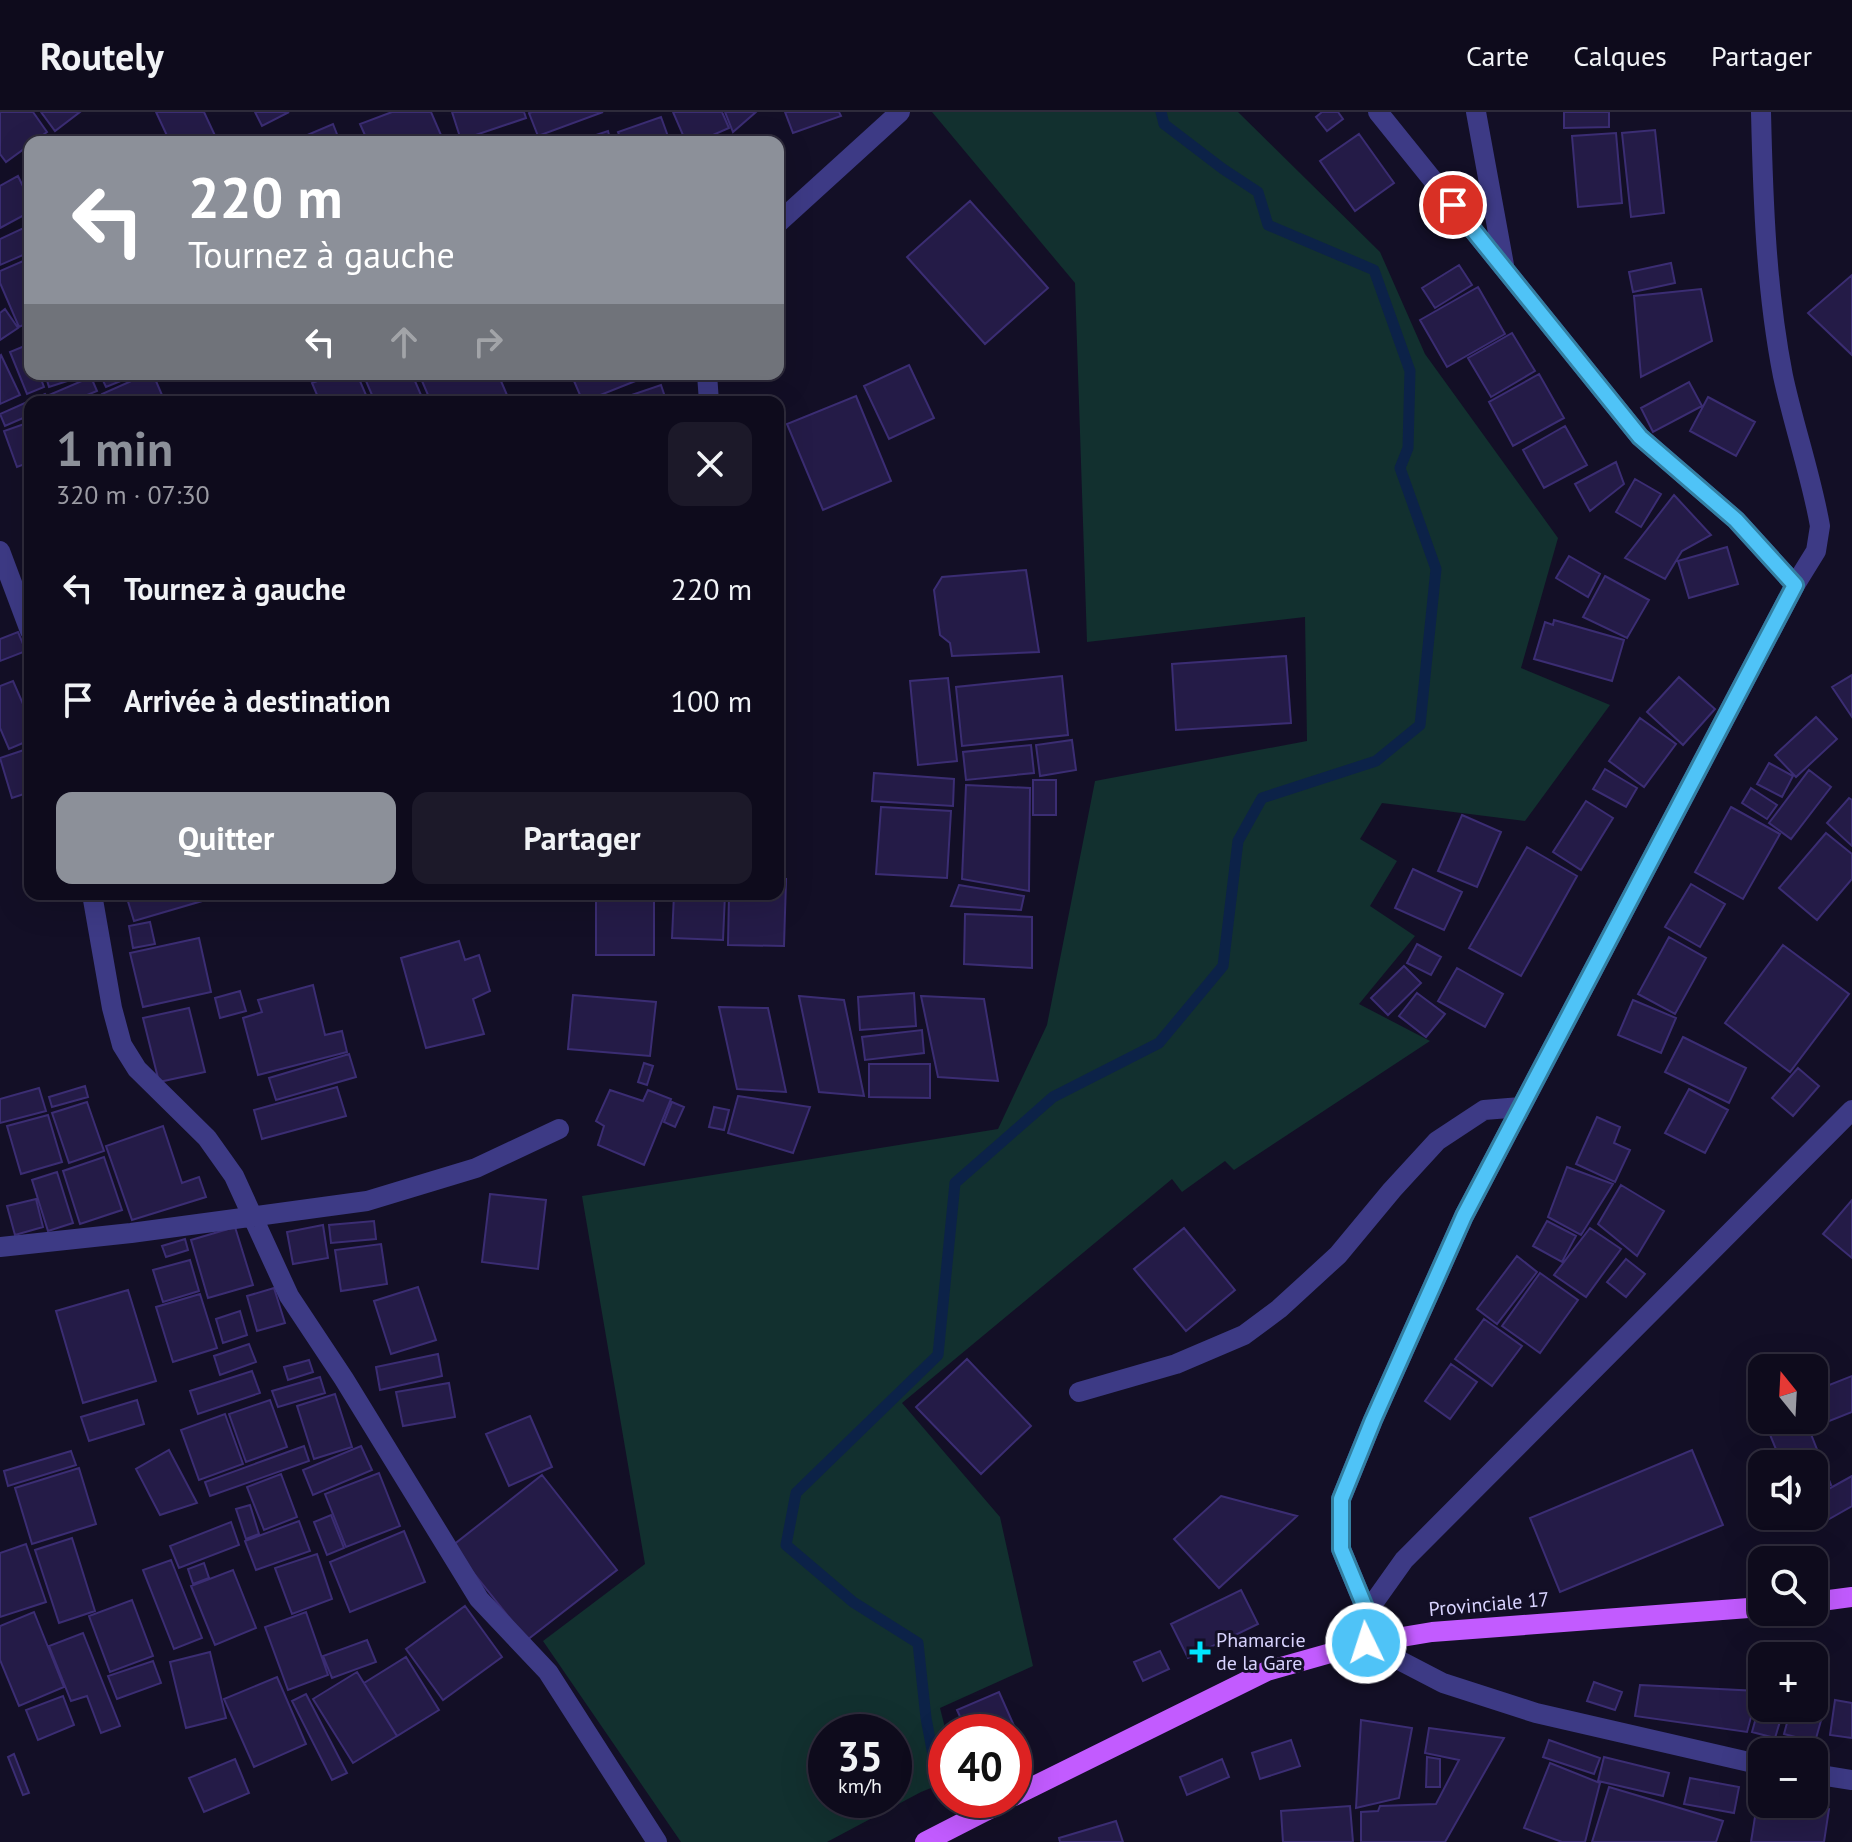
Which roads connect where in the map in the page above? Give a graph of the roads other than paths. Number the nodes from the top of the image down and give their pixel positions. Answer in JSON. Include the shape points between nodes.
{"nodes":[{"id":1,"x":900,"y":112,"type":"edge"},
{"id":2,"x":1378,"y":112,"type":"edge"},
{"id":3,"x":1476,"y":112,"type":"edge"},
{"id":4,"x":1761,"y":112,"type":"edge"},
{"id":5,"x":784,"y":218,"type":"edge"},
{"id":6,"x":1505,"y":271,"type":"junction"},
{"id":7,"x":0,"y":551,"type":"edge"},
{"id":8,"x":1795,"y":585,"type":"junction"},
{"id":9,"x":24,"y":615,"type":"edge"},
{"id":10,"x":93,"y":900,"type":"edge"},
{"id":11,"x":1521,"y":1107,"type":"junction"},
{"id":12,"x":1852,"y":1110,"type":"edge"},
{"id":13,"x":559,"y":1129,"type":"dead end"},
{"id":14,"x":251,"y":1215,"type":"junction"},
{"id":15,"x":0,"y":1247,"type":"edge"},
{"id":16,"x":1079,"y":1392,"type":"dead end"},
{"id":17,"x":1852,"y":1597,"type":"edge"},
{"id":18,"x":1828,"y":1600,"type":"edge"},
{"id":19,"x":1748,"y":1608,"type":"edge"},
{"id":20,"x":1367,"y":1612,"type":"junction"},
{"id":21,"x":1366,"y":1643,"type":"junction"},
{"id":22,"x":1748,"y":1762,"type":"edge"},
{"id":23,"x":1828,"y":1776,"type":"edge"},
{"id":24,"x":1852,"y":1780,"type":"edge"},
{"id":25,"x":1032,"y":1787,"type":"edge"},
{"id":26,"x":972,"y":1818,"type":"edge"},
{"id":27,"x":657,"y":1842,"type":"edge"},
{"id":28,"x":925,"y":1842,"type":"edge"}],
"edges":[{"from":1,"to":5,"type":"street"},
{"from":2,"to":6,"type":"street"},
{"from":3,"to":6,"type":"street"},
{"from":4,"to":8,"type":"street","via":[[1771,284],[1783,376],[1820,526],[1816,551]]},
{"from":6,"to":8,"type":"street","via":[[1640,437],[1736,520]]},
{"from":7,"to":9,"type":"street"},
{"from":8,"to":11,"type":"street"},
{"from":10,"to":14,"type":"street","via":[[122,1045],[137,1069],[207,1138],[234,1176]]},
{"from":11,"to":16,"type":"street","via":[[1484,1110],[1437,1141],[1338,1255],[1244,1335],[1176,1364]]},
{"from":11,"to":20,"type":"street","via":[[1464,1216],[1341,1499],[1341,1549]]},
{"from":12,"to":20,"type":"street","via":[[1404,1560]]},
{"from":13,"to":14,"type":"street","via":[[476,1168],[367,1201]]},
{"from":14,"to":15,"type":"street"},
{"from":14,"to":27,"type":"street","via":[[289,1296],[479,1599],[548,1672]]},
{"from":17,"to":18,"type":"main road"},
{"from":19,"to":21,"type":"main road","name":"Provinciale 17","via":[[1432,1632]]},
{"from":20,"to":21,"type":"street"},
{"from":21,"to":22,"type":"street","via":[[1443,1683],[1536,1713]]},
{"from":21,"to":25,"type":"main road","name":"Provinciale 17","via":[[1267,1671]]},
{"from":23,"to":24,"type":"street"},
{"from":26,"to":28,"type":"main road"}]}
